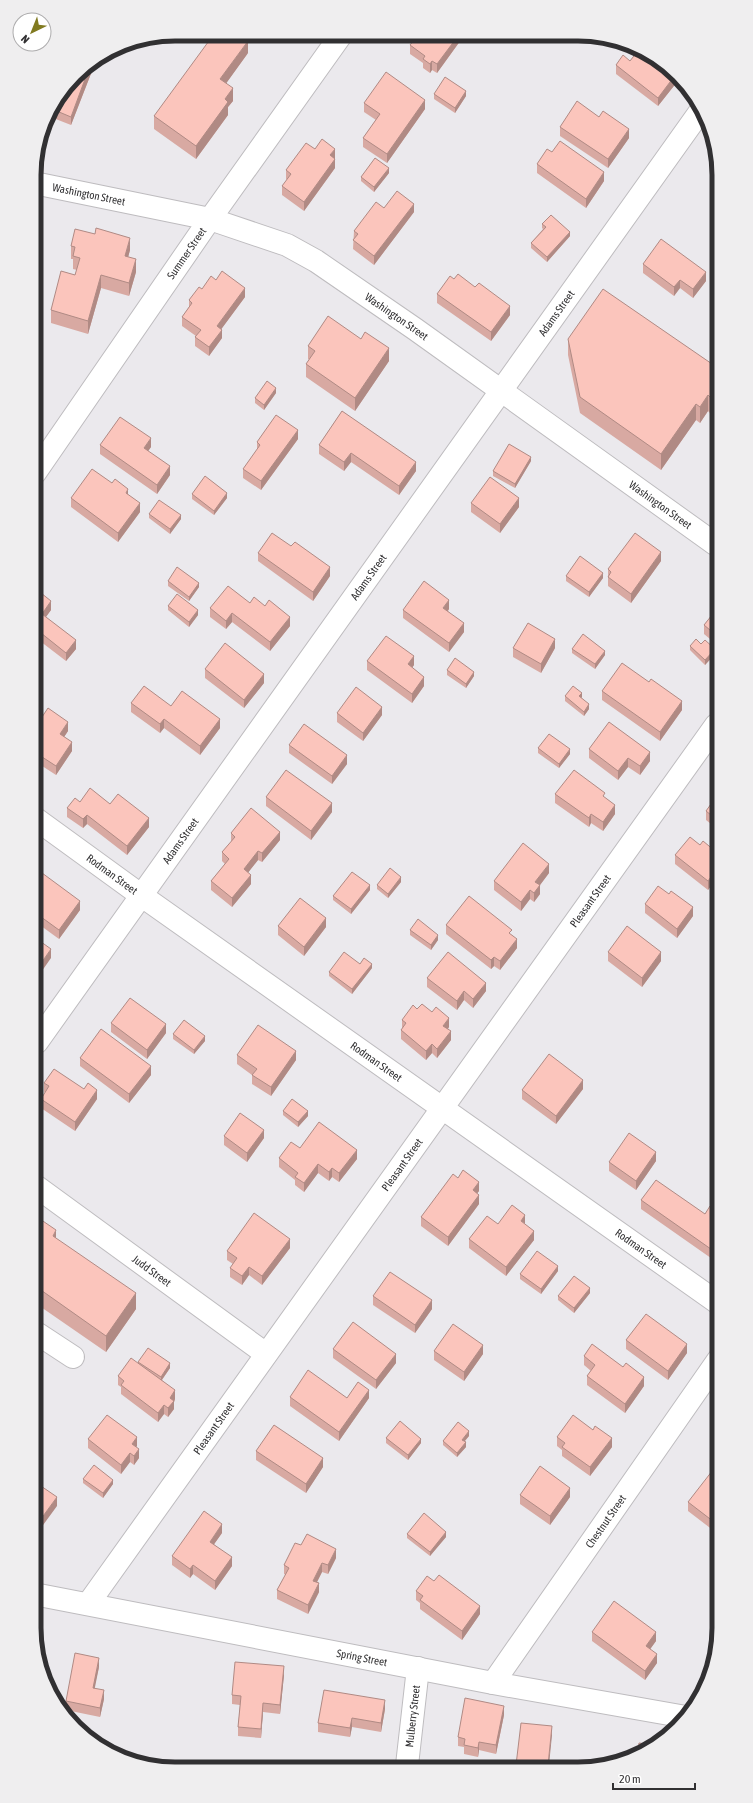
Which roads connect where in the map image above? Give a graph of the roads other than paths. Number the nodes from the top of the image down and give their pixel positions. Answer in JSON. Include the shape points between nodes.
{"nodes":[{"id":1,"x":337,"y":41,"type":"edge"},
{"id":2,"x":698,"y":115,"type":"edge"},
{"id":3,"x":41,"y":184,"type":"edge"},
{"id":4,"x":210,"y":219,"type":"junction"},
{"id":5,"x":500,"y":390,"type":"junction"},
{"id":6,"x":41,"y":464,"type":"edge"},
{"id":7,"x":712,"y":541,"type":"edge"},
{"id":8,"x":712,"y":731,"type":"edge"},
{"id":9,"x":41,"y":823,"type":"edge"},
{"id":10,"x":142,"y":896,"type":"junction"},
{"id":11,"x":41,"y":1036,"type":"edge"},
{"id":12,"x":442,"y":1108,"type":"junction"},
{"id":13,"x":41,"y":1189,"type":"edge"},
{"id":14,"x":712,"y":1299,"type":"edge"},
{"id":15,"x":41,"y":1336,"type":"edge"},
{"id":16,"x":266,"y":1354,"type":"junction"},
{"id":17,"x":73,"y":1357,"type":"dead end"},
{"id":18,"x":712,"y":1369,"type":"edge"},
{"id":19,"x":41,"y":1595,"type":"edge"},
{"id":20,"x":88,"y":1604,"type":"junction"},
{"id":21,"x":418,"y":1668,"type":"junction"},
{"id":22,"x":493,"y":1683,"type":"junction"},
{"id":23,"x":679,"y":1716,"type":"edge"},
{"id":24,"x":407,"y":1762,"type":"edge"}],
"edges":[{"from":1,"to":4,"type":"street","name":"Summer Street"},
{"from":2,"to":5,"type":"street","name":"Adams Street"},
{"from":3,"to":4,"type":"street","name":"Washington Street"},
{"from":4,"to":5,"type":"street","name":"Washington Street","via":[[287,245],[316,261]]},
{"from":4,"to":6,"type":"street","name":"Summer Street"},
{"from":5,"to":7,"type":"street","name":"Washington Street"},
{"from":5,"to":10,"type":"street","name":"Adams Street"},
{"from":8,"to":12,"type":"street","name":"Pleasant Street"},
{"from":9,"to":10,"type":"street","name":"Rodman Street"},
{"from":10,"to":11,"type":"street","name":"Adams Street"},
{"from":10,"to":12,"type":"street","name":"Rodman Street"},
{"from":12,"to":14,"type":"street","name":"Rodman Street"},
{"from":12,"to":16,"type":"street","name":"Pleasant Street"},
{"from":13,"to":16,"type":"street","name":"Judd Street"},
{"from":15,"to":17,"type":"street"},
{"from":16,"to":20,"type":"street","name":"Pleasant Street"},
{"from":18,"to":22,"type":"street","name":"Chestnut Street"},
{"from":19,"to":20,"type":"street","name":"Spring Street"},
{"from":20,"to":21,"type":"street","name":"Spring Street"},
{"from":21,"to":22,"type":"street","name":"Spring Street"},
{"from":21,"to":24,"type":"street","name":"Mulberry Street"},
{"from":22,"to":23,"type":"street","name":"Spring Street"}]}
